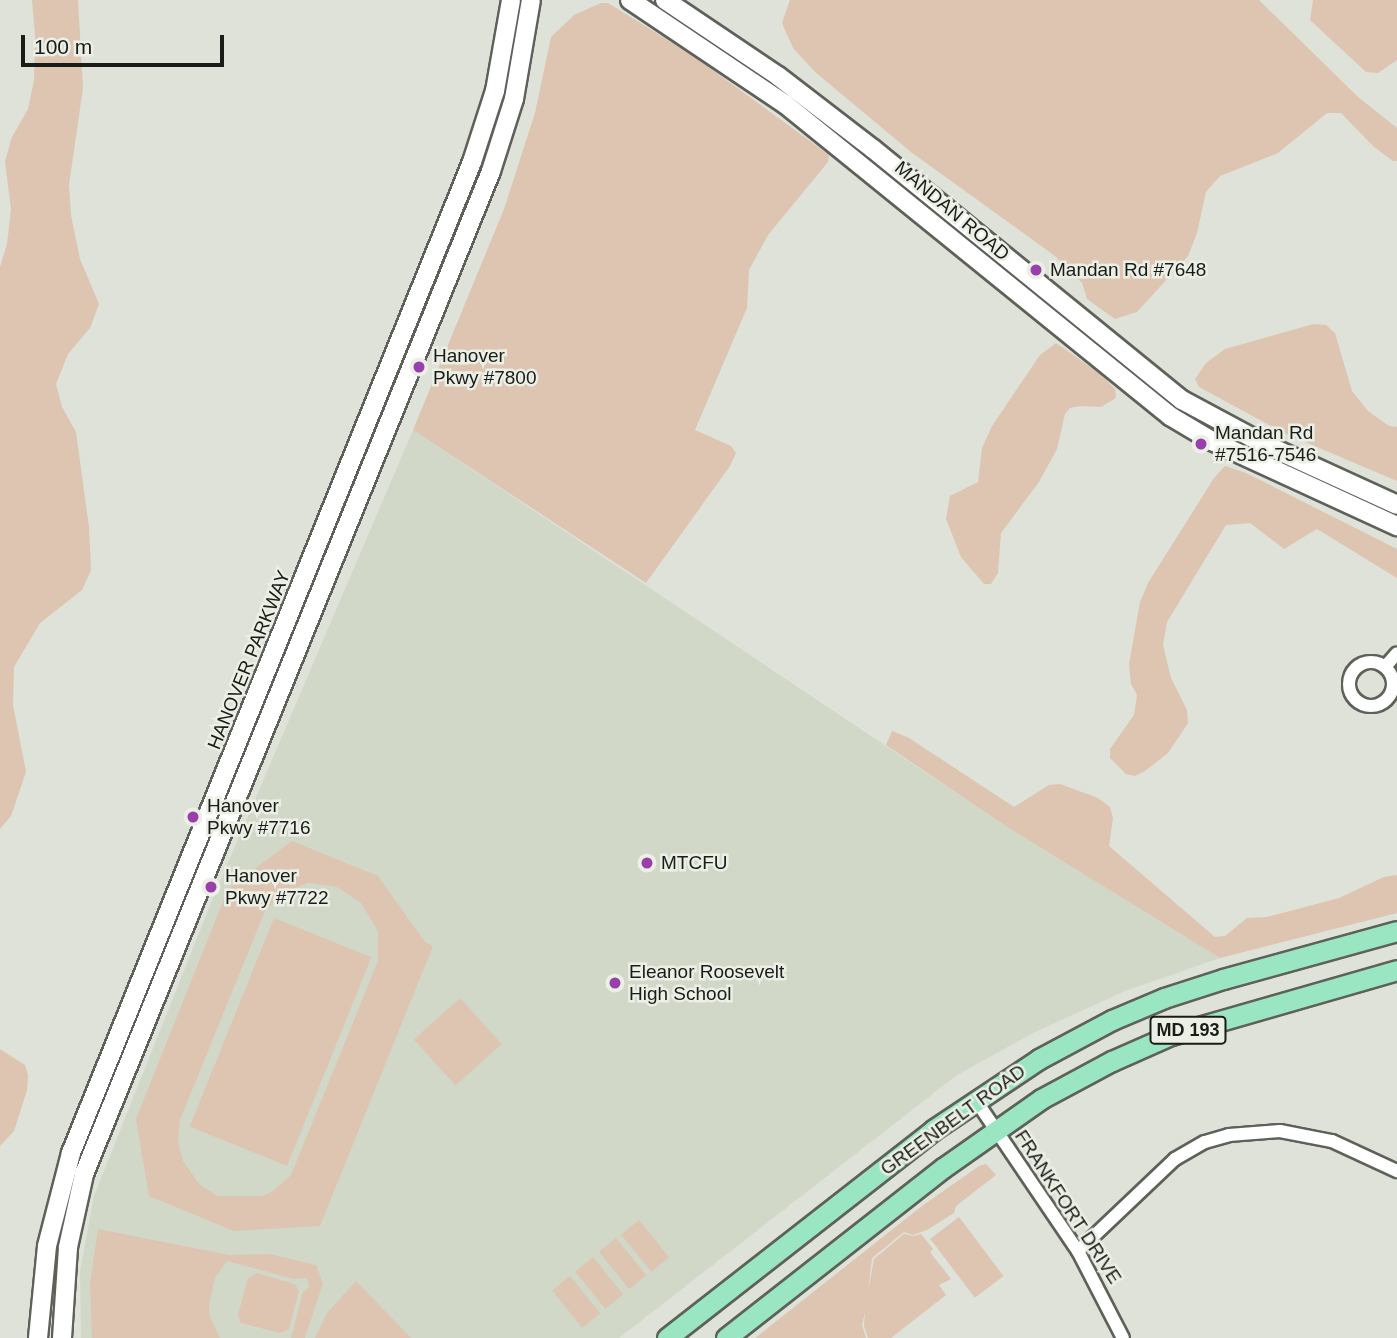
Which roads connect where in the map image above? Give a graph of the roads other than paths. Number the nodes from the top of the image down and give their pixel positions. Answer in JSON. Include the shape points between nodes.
{"nodes":[{"id":1,"x":511,"y":0,"type":"edge"},
{"id":2,"x":531,"y":0,"type":"edge"},
{"id":3,"x":630,"y":0,"type":"edge"},
{"id":4,"x":665,"y":0,"type":"edge"},
{"id":5,"x":1397,"y":505,"type":"edge"},
{"id":6,"x":1397,"y":526,"type":"edge"},
{"id":7,"x":1397,"y":653,"type":"edge"},
{"id":8,"x":1385,"y":667,"type":"dead end"},
{"id":9,"x":1397,"y":931,"type":"edge"},
{"id":10,"x":1397,"y":970,"type":"edge"},
{"id":11,"x":975,"y":1099,"type":"junction"},
{"id":12,"x":995,"y":1129,"type":"junction"},
{"id":13,"x":1397,"y":1171,"type":"edge"},
{"id":14,"x":1078,"y":1251,"type":"junction"},
{"id":15,"x":38,"y":1338,"type":"edge"},
{"id":16,"x":62,"y":1338,"type":"edge"},
{"id":17,"x":667,"y":1338,"type":"edge"},
{"id":18,"x":726,"y":1338,"type":"edge"},
{"id":19,"x":1123,"y":1338,"type":"edge"}],
"edges":[{"from":1,"to":15,"type":"street","name":"HANOVER PARKWAY","via":[[495,91],[472,162],[71,1153],[47,1246]]},
{"from":2,"to":16,"type":"street","name":"HANOVER PARKWAY","via":[[514,99],[491,171],[84,1174],[68,1247]]},
{"from":3,"to":6,"type":"street","name":"MANDAN ROAD","via":[[785,104],[1170,416],[1212,441]]},
{"from":4,"to":5,"type":"street","name":"MANDAN ROAD","via":[[778,76],[873,149],[1182,400],[1264,444]]},
{"from":7,"to":8,"type":"street"},
{"from":9,"to":11,"type":"main road","name":"GREENBELT ROAD","number":"MD 193","via":[[1164,998],[1039,1059]]},
{"from":10,"to":12,"type":"main road","name":"GREENBELT ROAD","number":"MD 193","via":[[1171,1035],[1063,1087]]},
{"from":11,"to":12,"type":"street","name":"FRANKFORT DRIVE"},
{"from":11,"to":17,"type":"main road","name":"GREENBELT ROAD","number":"MD 193"},
{"from":12,"to":14,"type":"street","name":"FRANKFORT DRIVE"},
{"from":12,"to":18,"type":"main road","name":"GREENBELT ROAD","number":"MD 193"},
{"from":13,"to":14,"type":"street","via":[[1332,1141],[1280,1131],[1229,1135],[1175,1159]]},
{"from":14,"to":19,"type":"street","name":"FRANKFORT DRIVE"}]}
